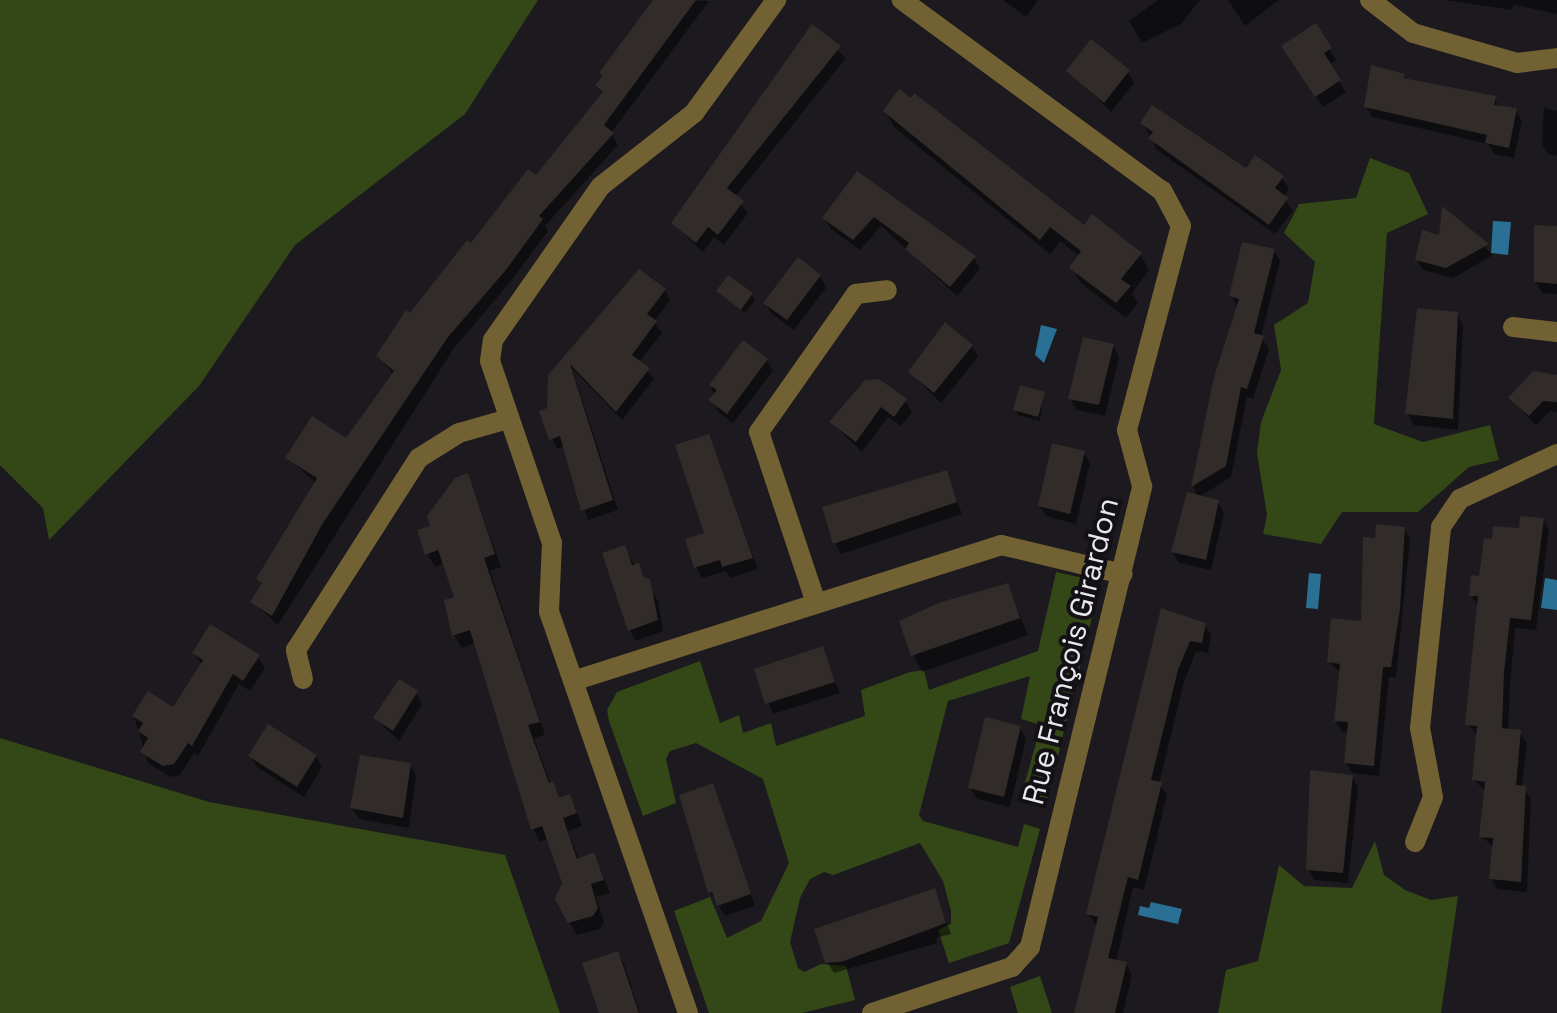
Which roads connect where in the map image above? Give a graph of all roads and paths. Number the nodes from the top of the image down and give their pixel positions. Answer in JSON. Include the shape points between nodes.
{"nodes":[{"id":1,"x":776,"y":0,"type":"edge"},
{"id":2,"x":902,"y":0,"type":"edge"},
{"id":3,"x":1370,"y":0,"type":"edge"},
{"id":4,"x":1557,"y":58,"type":"edge"},
{"id":5,"x":887,"y":290,"type":"dead end"},
{"id":6,"x":1513,"y":327,"type":"dead end"},
{"id":7,"x":1557,"y":332,"type":"edge"},
{"id":8,"x":508,"y":419,"type":"junction"},
{"id":9,"x":1557,"y":454,"type":"edge"},
{"id":10,"x":1123,"y":574,"type":"junction"},
{"id":11,"x":815,"y":600,"type":"junction"},
{"id":12,"x":303,"y":679,"type":"dead end"},
{"id":13,"x":576,"y":680,"type":"junction"},
{"id":14,"x":1415,"y":842,"type":"dead end"},
{"id":15,"x":688,"y":1013,"type":"edge"},
{"id":16,"x":872,"y":1013,"type":"edge"}],
"edges":[{"from":1,"to":8,"type":"street","via":[[694,113],[601,186],[493,340],[490,361]]},
{"from":2,"to":10,"type":"street","name":"Rue François Girardon","via":[[1162,191],[1181,226],[1127,430],[1142,486]]},
{"from":3,"to":4,"type":"street","via":[[1413,33],[1517,63]]},
{"from":5,"to":11,"type":"street","via":[[856,294],[759,432]]},
{"from":6,"to":7,"type":"street"},
{"from":8,"to":12,"type":"street","via":[[459,433],[419,458],[296,650]]},
{"from":8,"to":13,"type":"street","via":[[552,543],[549,611]]},
{"from":9,"to":14,"type":"street","via":[[1460,499],[1441,527],[1420,728],[1433,797]]},
{"from":10,"to":11,"type":"street","via":[[1001,545]]},
{"from":10,"to":16,"type":"street","name":"Rue François Girardon","via":[[1030,947],[1012,967]]},
{"from":11,"to":13,"type":"street"},
{"from":13,"to":15,"type":"street"}]}
